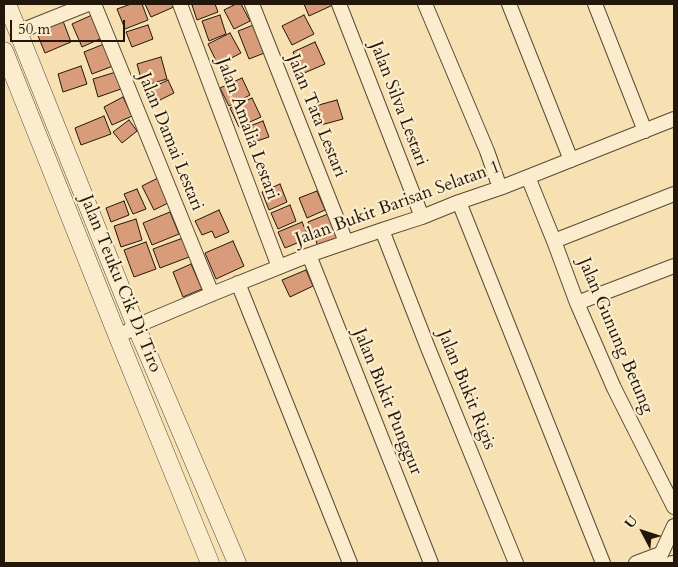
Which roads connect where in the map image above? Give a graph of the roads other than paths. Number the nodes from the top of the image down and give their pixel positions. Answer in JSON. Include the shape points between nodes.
{"nodes":[{"id":1,"x":7,"y":4,"type":"edge"},
{"id":2,"x":88,"y":4,"type":"edge"},
{"id":3,"x":94,"y":4,"type":"edge"},
{"id":4,"x":180,"y":4,"type":"edge"},
{"id":5,"x":252,"y":4,"type":"edge"},
{"id":6,"x":340,"y":4,"type":"edge"},
{"id":7,"x":425,"y":4,"type":"edge"},
{"id":8,"x":509,"y":4,"type":"edge"},
{"id":9,"x":595,"y":4,"type":"edge"},
{"id":10,"x":18,"y":32,"type":"junction"},
{"id":11,"x":4,"y":51,"type":"edge"},
{"id":12,"x":674,"y":119,"type":"edge"},
{"id":13,"x":645,"y":131,"type":"junction"},
{"id":14,"x":571,"y":160,"type":"junction"},
{"id":15,"x":528,"y":177,"type":"junction"},
{"id":16,"x":500,"y":188,"type":"junction"},
{"id":17,"x":674,"y":194,"type":"edge"},
{"id":18,"x":459,"y":202,"type":"junction"},
{"id":19,"x":422,"y":217,"type":"junction"},
{"id":20,"x":382,"y":230,"type":"junction"},
{"id":21,"x":554,"y":241,"type":"junction"},
{"id":22,"x":346,"y":242,"type":"junction"},
{"id":23,"x":309,"y":255,"type":"junction"},
{"id":24,"x":674,"y":266,"type":"edge"},
{"id":25,"x":279,"y":267,"type":"junction"},
{"id":26,"x":238,"y":283,"type":"junction"},
{"id":27,"x":212,"y":294,"type":"junction"},
{"id":28,"x":577,"y":303,"type":"junction"},
{"id":29,"x":136,"y":326,"type":"junction"},
{"id":30,"x":118,"y":337,"type":"junction"},
{"id":31,"x":674,"y":507,"type":"edge"},
{"id":32,"x":674,"y":526,"type":"edge"},
{"id":33,"x":658,"y":559,"type":"edge"},
{"id":34,"x":210,"y":563,"type":"edge"},
{"id":35,"x":237,"y":563,"type":"edge"},
{"id":36,"x":350,"y":563,"type":"edge"},
{"id":37,"x":431,"y":563,"type":"edge"},
{"id":38,"x":516,"y":563,"type":"edge"},
{"id":39,"x":603,"y":563,"type":"edge"},
{"id":40,"x":636,"y":563,"type":"edge"}],
"edges":[{"from":1,"to":10,"type":"street","name":"Jalan Teuku Cik Di Tiro"},
{"from":2,"to":10,"type":"street"},
{"from":3,"to":27,"type":"street","name":"Jalan Damai Lestari"},
{"from":4,"to":25,"type":"street","name":"Jalan Amalia Lestari"},
{"from":5,"to":22,"type":"street","name":"Jalan Tata Lestari"},
{"from":6,"to":19,"type":"street","name":"Jalan Silva Lestari"},
{"from":7,"to":16,"type":"street"},
{"from":8,"to":14,"type":"street"},
{"from":9,"to":13,"type":"street"},
{"from":10,"to":29,"type":"street","name":"Jalan Teuku Cik Di Tiro"},
{"from":11,"to":30,"type":"street","name":"Jalan Teuku Cik Di Tiro"},
{"from":12,"to":13,"type":"street","name":"Jalan Bukit Barisan Selatan 1"},
{"from":13,"to":14,"type":"street","name":"Jalan Bukit Barisan Selatan 1"},
{"from":14,"to":15,"type":"street","name":"Jalan Bukit Barisan Selatan 1"},
{"from":15,"to":16,"type":"street","name":"Jalan Bukit Barisan Selatan 1"},
{"from":15,"to":21,"type":"street","name":"Jalan Gunung Betung"},
{"from":16,"to":18,"type":"street","name":"Jalan Bukit Barisan Selatan 1"},
{"from":17,"to":21,"type":"street"},
{"from":18,"to":19,"type":"street","name":"Jalan Bukit Barisan Selatan 1"},
{"from":18,"to":39,"type":"street"},
{"from":19,"to":20,"type":"street","name":"Jalan Bukit Barisan Selatan 1"},
{"from":20,"to":22,"type":"street","name":"Jalan Bukit Barisan Selatan 1"},
{"from":20,"to":38,"type":"street","name":"Jalan Bukit Rigis"},
{"from":21,"to":28,"type":"street","name":"Jalan Gunung Betung"},
{"from":22,"to":23,"type":"street","name":"Jalan Bukit Barisan Selatan 1"},
{"from":23,"to":25,"type":"street","name":"Jalan Bukit Barisan Selatan 1"},
{"from":23,"to":37,"type":"street","name":"Jalan Bukit Punggur"},
{"from":24,"to":28,"type":"street"},
{"from":25,"to":26,"type":"street","name":"Jalan Bukit Barisan Selatan 1"},
{"from":26,"to":27,"type":"street","name":"Jalan Bukit Barisan Selatan 1"},
{"from":26,"to":36,"type":"street"},
{"from":27,"to":29,"type":"street","name":"Jalan Bukit Barisan Selatan 1"},
{"from":28,"to":31,"type":"street","name":"Jalan Gunung Betung","via":[[614,388]]},
{"from":29,"to":30,"type":"street","name":"Jalan Bukit Barisan Selatan 1"},
{"from":29,"to":35,"type":"street","name":"Jalan Teuku Cik Di Tiro"},
{"from":30,"to":34,"type":"street","name":"Jalan Teuku Cik Di Tiro"},
{"from":32,"to":33,"type":"street"},
{"from":33,"to":40,"type":"street"}]}
